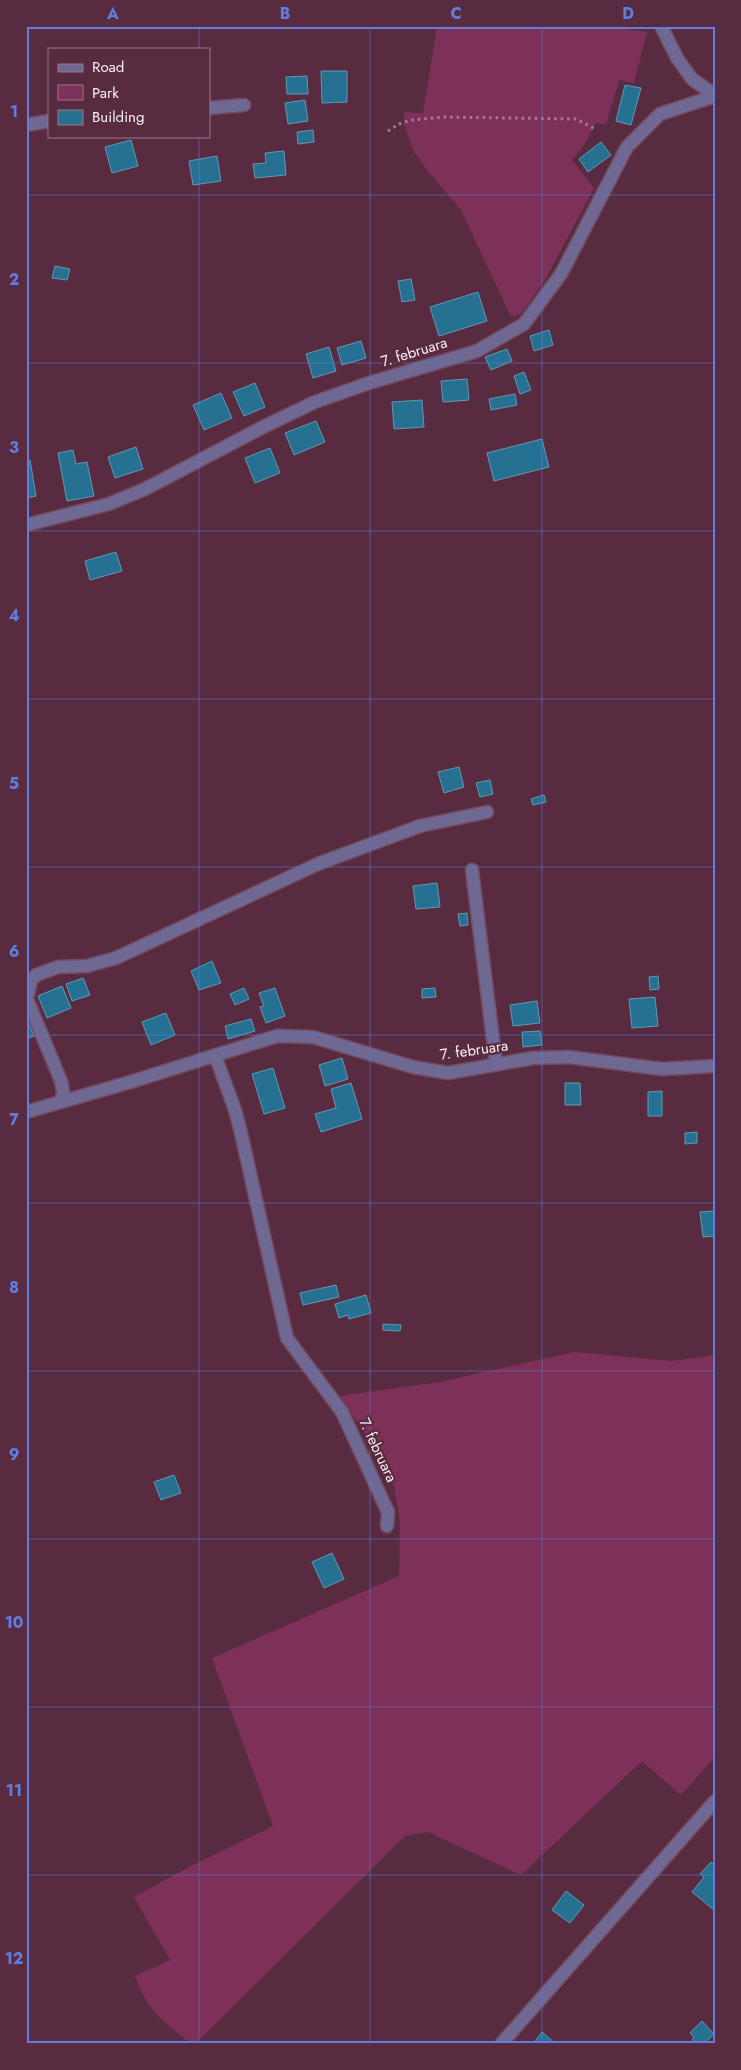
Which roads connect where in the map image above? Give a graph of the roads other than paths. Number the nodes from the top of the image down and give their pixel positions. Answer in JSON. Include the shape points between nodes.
{"nodes":[{"id":1,"x":661,"y":26,"type":"edge"},
{"id":2,"x":692,"y":79,"type":"junction"},
{"id":3,"x":715,"y":95,"type":"edge"},
{"id":4,"x":689,"y":103,"type":"junction"},
{"id":5,"x":244,"y":106,"type":"dead end"},
{"id":6,"x":210,"y":108,"type":"edge"},
{"id":7,"x":48,"y":121,"type":"edge"},
{"id":8,"x":26,"y":125,"type":"edge"},
{"id":9,"x":26,"y":525,"type":"edge"},
{"id":10,"x":487,"y":812,"type":"dead end"},
{"id":11,"x":472,"y":870,"type":"dead end"},
{"id":12,"x":215,"y":1055,"type":"junction"},
{"id":13,"x":496,"y":1064,"type":"junction"},
{"id":14,"x":715,"y":1066,"type":"edge"},
{"id":15,"x":62,"y":1101,"type":"junction"},
{"id":16,"x":26,"y":1112,"type":"edge"},
{"id":17,"x":387,"y":1526,"type":"dead end"},
{"id":18,"x":715,"y":1800,"type":"edge"},
{"id":19,"x":501,"y":2044,"type":"edge"}],
"edges":[{"from":1,"to":2,"type":"street"},
{"from":2,"to":3,"type":"street"},
{"from":2,"to":4,"type":"street","via":[[694,89]]},
{"from":3,"to":4,"type":"street","name":"7. februara"},
{"from":4,"to":9,"type":"street","name":"7. februara","via":[[660,114],[627,147],[561,274],[524,324],[477,351],[315,402],[145,489],[109,504]]},
{"from":5,"to":6,"type":"street"},
{"from":7,"to":8,"type":"street"},
{"from":10,"to":15,"type":"street","via":[[420,826],[320,863],[116,958],[87,966],[58,967],[36,975],[31,981],[27,999],[60,1081]]},
{"from":11,"to":13,"type":"street"},
{"from":12,"to":13,"type":"street","name":"7. februara","via":[[277,1036],[296,1035],[313,1037],[429,1071],[448,1073]]},
{"from":12,"to":15,"type":"street","name":"7. februara"},
{"from":12,"to":17,"type":"street","name":"7. februara","via":[[241,1133],[287,1338],[342,1412],[388,1512]]},
{"from":13,"to":14,"type":"street","name":"7. februara","via":[[569,1057],[662,1069]]},
{"from":15,"to":16,"type":"street","name":"7. februara"},
{"from":18,"to":19,"type":"street"}]}
